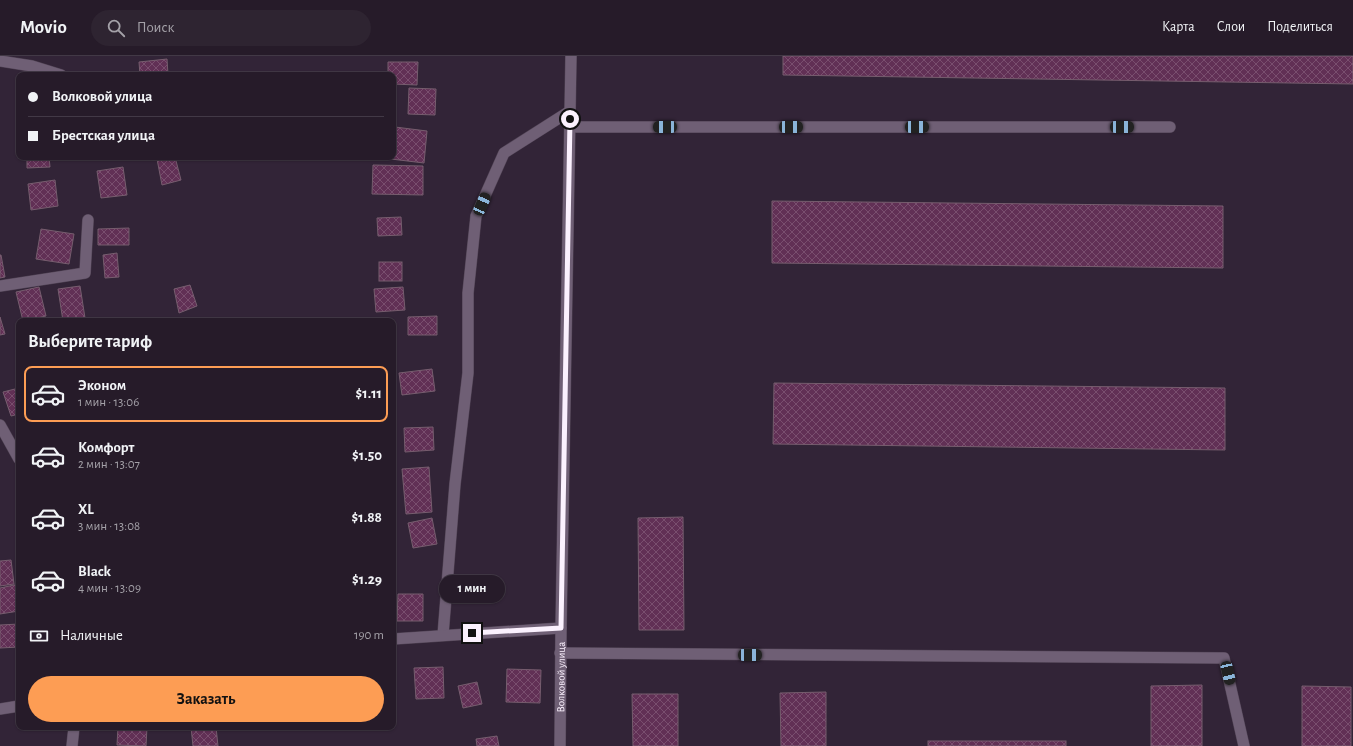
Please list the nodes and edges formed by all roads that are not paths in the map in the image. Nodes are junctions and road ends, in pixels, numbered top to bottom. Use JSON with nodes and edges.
{"nodes":[{"id":1,"x":571,"y":56,"type":"edge"},
{"id":2,"x":0,"y":62,"type":"edge"},
{"id":3,"x":52,"y":72,"type":"edge"},
{"id":4,"x":570,"y":111,"type":"junction"},
{"id":5,"x":570,"y":127,"type":"junction"},
{"id":6,"x":1170,"y":127,"type":"dead end"},
{"id":7,"x":88,"y":220,"type":"dead end"},
{"id":8,"x":0,"y":286,"type":"edge"},
{"id":9,"x":0,"y":425,"type":"edge"},
{"id":10,"x":16,"y":454,"type":"edge"},
{"id":11,"x":561,"y":628,"type":"junction"},
{"id":12,"x":443,"y":635,"type":"junction"},
{"id":13,"x":396,"y":638,"type":"edge"},
{"id":14,"x":560,"y":653,"type":"junction"},
{"id":15,"x":16,"y":706,"type":"edge"},
{"id":16,"x":0,"y":709,"type":"edge"},
{"id":17,"x":74,"y":730,"type":"edge"},
{"id":18,"x":72,"y":746,"type":"edge"},
{"id":19,"x":560,"y":746,"type":"edge"},
{"id":20,"x":1244,"y":746,"type":"edge"}],
"edges":[{"from":1,"to":4,"type":"street","name":"Волковой улица"},
{"from":2,"to":3,"type":"street"},
{"from":4,"to":5,"type":"street","name":"Волковой улица"},
{"from":4,"to":12,"type":"street"},
{"from":5,"to":6,"type":"street"},
{"from":5,"to":11,"type":"street","name":"Волковой улица"},
{"from":7,"to":8,"type":"street"},
{"from":9,"to":10,"type":"street"},
{"from":11,"to":12,"type":"street"},
{"from":11,"to":14,"type":"street","name":"Волковой улица"},
{"from":12,"to":13,"type":"street"},
{"from":14,"to":19,"type":"street","name":"Волковой улица"},
{"from":14,"to":20,"type":"street"},
{"from":15,"to":16,"type":"street"},
{"from":17,"to":18,"type":"street"}]}
